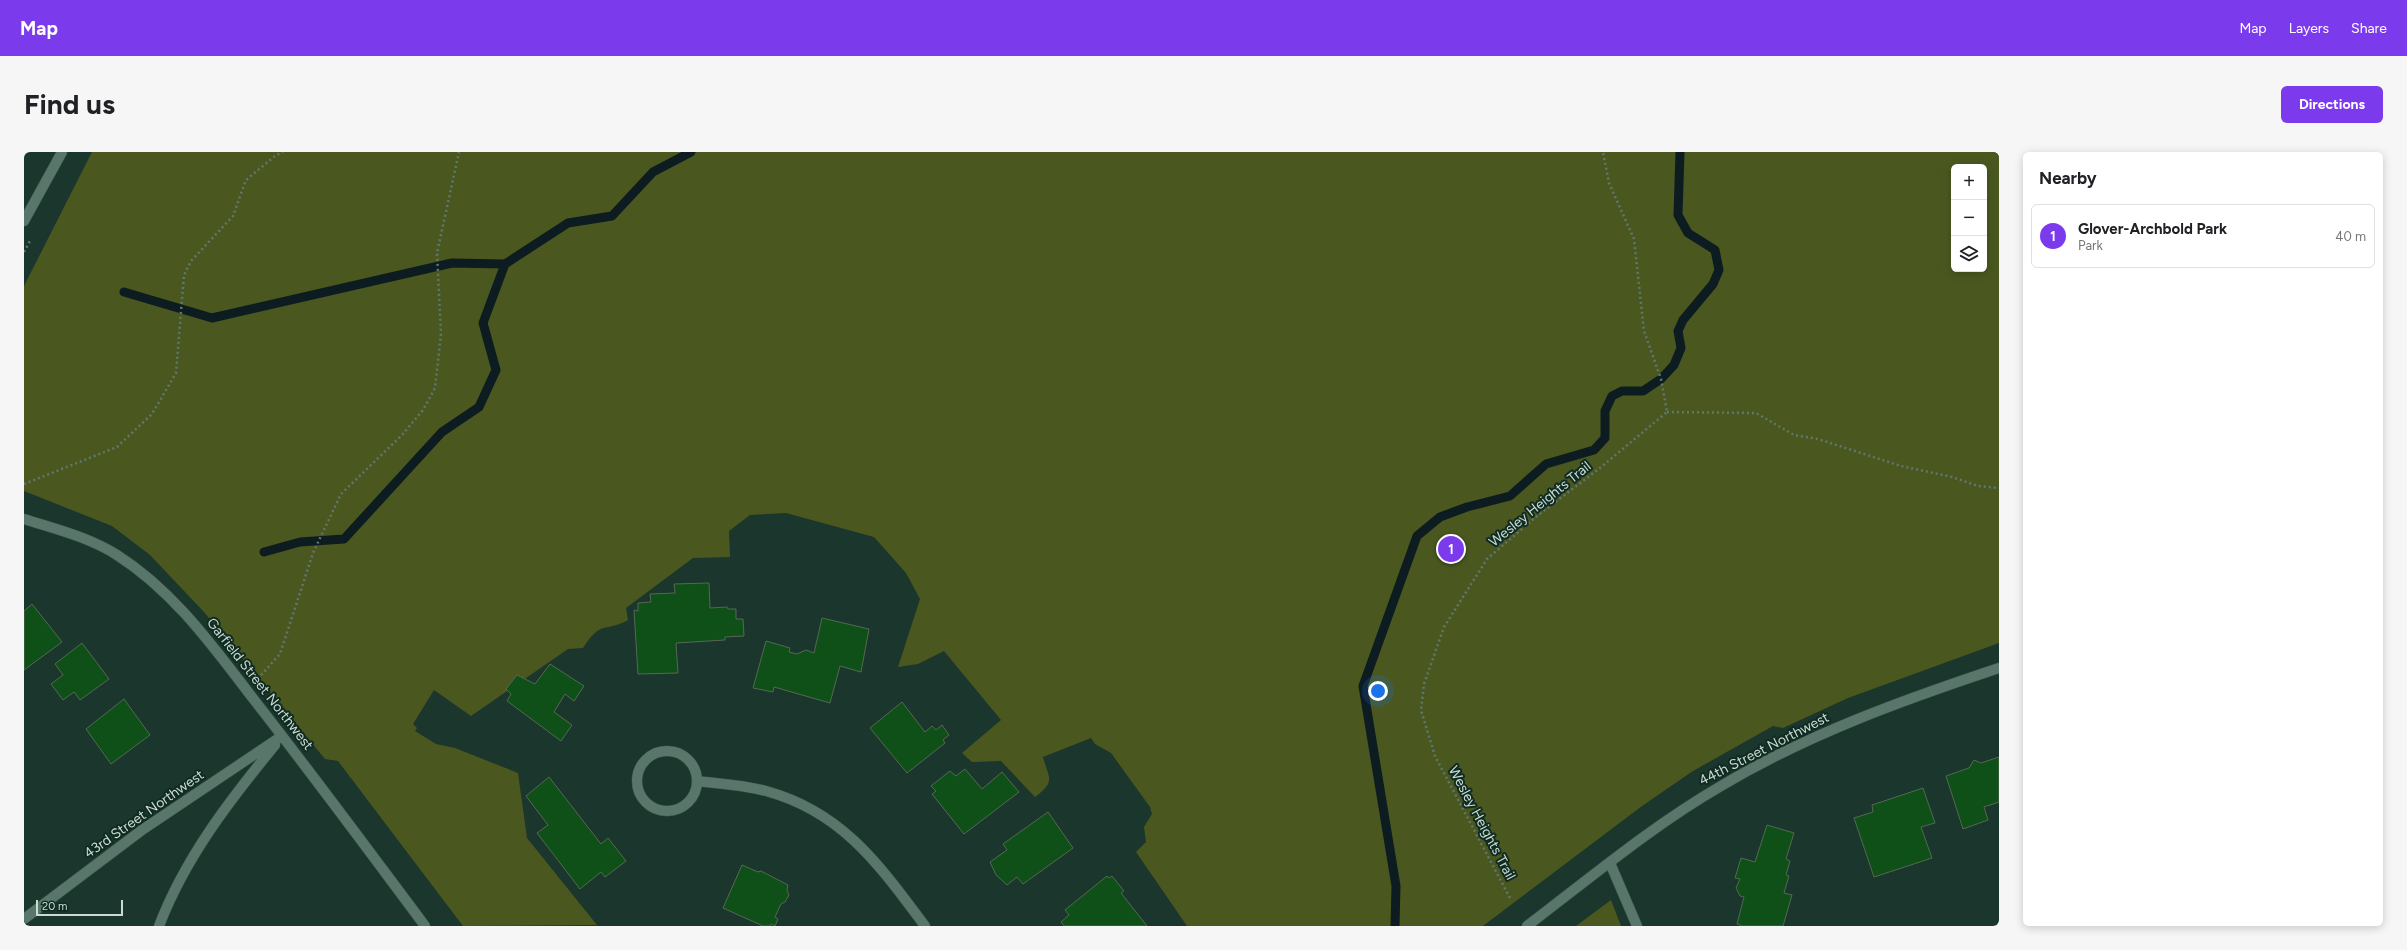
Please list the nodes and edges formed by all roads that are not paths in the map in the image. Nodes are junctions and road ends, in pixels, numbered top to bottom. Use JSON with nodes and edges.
{"nodes":[{"id":1,"x":62,"y":152,"type":"edge"},
{"id":2,"x":24,"y":221,"type":"edge"},
{"id":3,"x":24,"y":519,"type":"edge"},
{"id":4,"x":1999,"y":668,"type":"edge"},
{"id":5,"x":282,"y":736,"type":"junction"},
{"id":6,"x":697,"y":781,"type":"junction"},
{"id":7,"x":1610,"y":863,"type":"junction"},
{"id":8,"x":24,"y":919,"type":"edge"},
{"id":9,"x":159,"y":926,"type":"edge"},
{"id":10,"x":425,"y":926,"type":"edge"},
{"id":11,"x":925,"y":926,"type":"edge"},
{"id":12,"x":1527,"y":926,"type":"edge"},
{"id":13,"x":1637,"y":926,"type":"edge"}],
"edges":[{"from":1,"to":2,"type":"street"},
{"from":3,"to":5,"type":"street","name":"Garfield Street Northwest"},
{"from":4,"to":7,"type":"street","name":"44th Street Northwest"},
{"from":5,"to":8,"type":"street","name":"43rd Street Northwest"},
{"from":5,"to":9,"type":"street"},
{"from":5,"to":10,"type":"street","name":"Garfield Street Northwest"},
{"from":6,"to":6,"type":"street"},
{"from":6,"to":11,"type":"street"},
{"from":7,"to":12,"type":"street","name":"44th Street Northwest"},
{"from":7,"to":13,"type":"street"}]}
